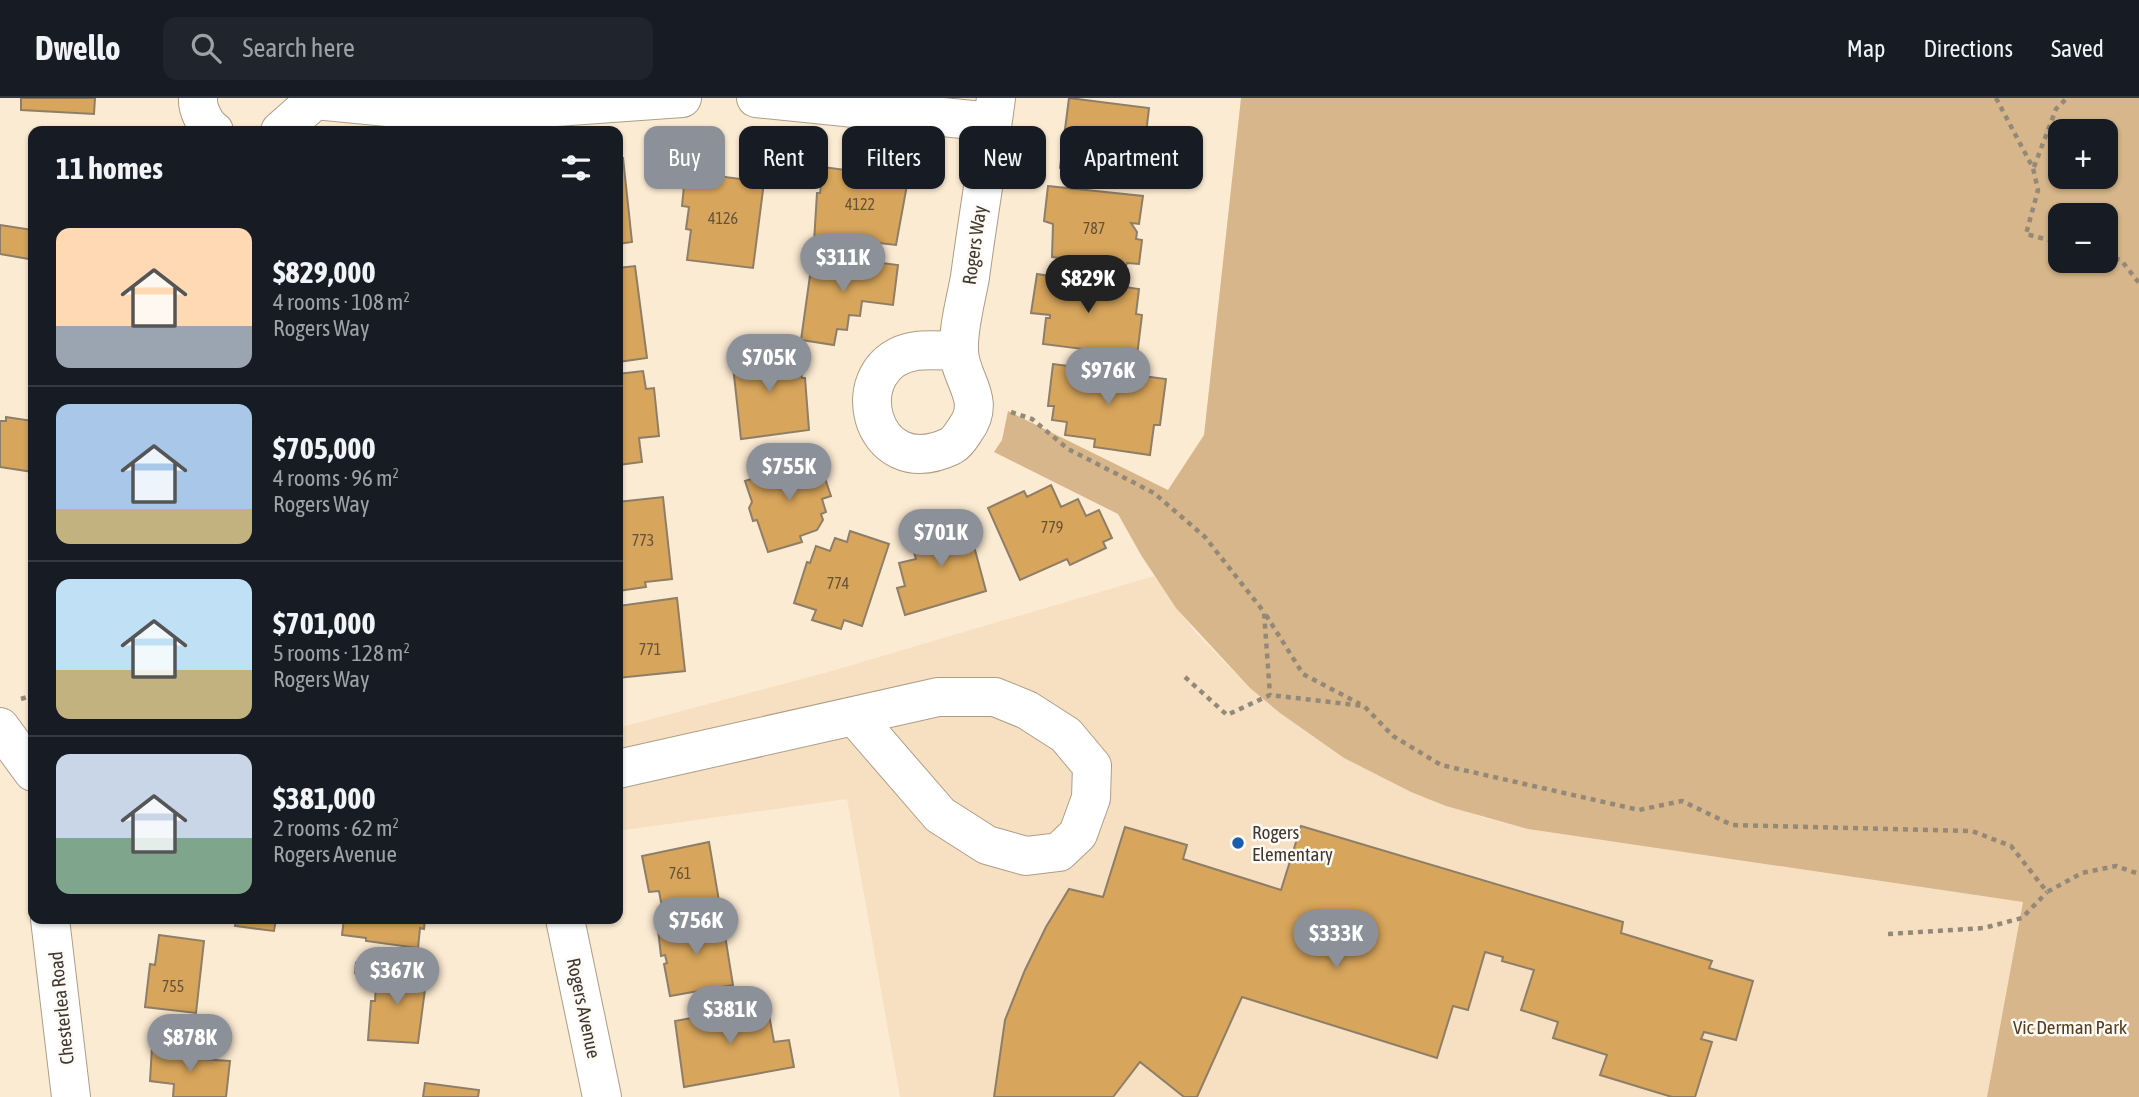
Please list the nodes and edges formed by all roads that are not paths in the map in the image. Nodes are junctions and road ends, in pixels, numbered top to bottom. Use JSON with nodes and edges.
{"nodes":[{"id":1,"x":198,"y":98,"type":"edge"},
{"id":2,"x":682,"y":98,"type":"edge"},
{"id":3,"x":756,"y":98,"type":"edge"},
{"id":4,"x":314,"y":99,"type":"edge"},
{"id":5,"x":994,"y":110,"type":"edge"},
{"id":6,"x":460,"y":114,"type":"edge"},
{"id":7,"x":208,"y":126,"type":"edge"},
{"id":8,"x":285,"y":126,"type":"edge"},
{"id":9,"x":959,"y":351,"type":"dead end"},
{"id":10,"x":856,"y":718,"type":"junction"},
{"id":11,"x":0,"y":727,"type":"edge"},
{"id":12,"x":28,"y":765,"type":"edge"},
{"id":13,"x":623,"y":768,"type":"edge"},
{"id":14,"x":51,"y":924,"type":"edge"},
{"id":15,"x":566,"y":924,"type":"edge"},
{"id":16,"x":71,"y":1097,"type":"edge"},
{"id":17,"x":603,"y":1097,"type":"edge"}],
"edges":[{"from":1,"to":7,"type":"street"},
{"from":2,"to":6,"type":"street"},
{"from":3,"to":5,"type":"street"},
{"from":4,"to":6,"type":"street"},
{"from":4,"to":8,"type":"street"},
{"from":5,"to":9,"type":"street","name":"Rogers Way"},
{"from":10,"to":10,"type":"street"},
{"from":10,"to":13,"type":"street"},
{"from":11,"to":12,"type":"street"},
{"from":14,"to":16,"type":"street","name":"Chesterlea Road"},
{"from":15,"to":17,"type":"street","name":"Rogers Avenue"}]}
